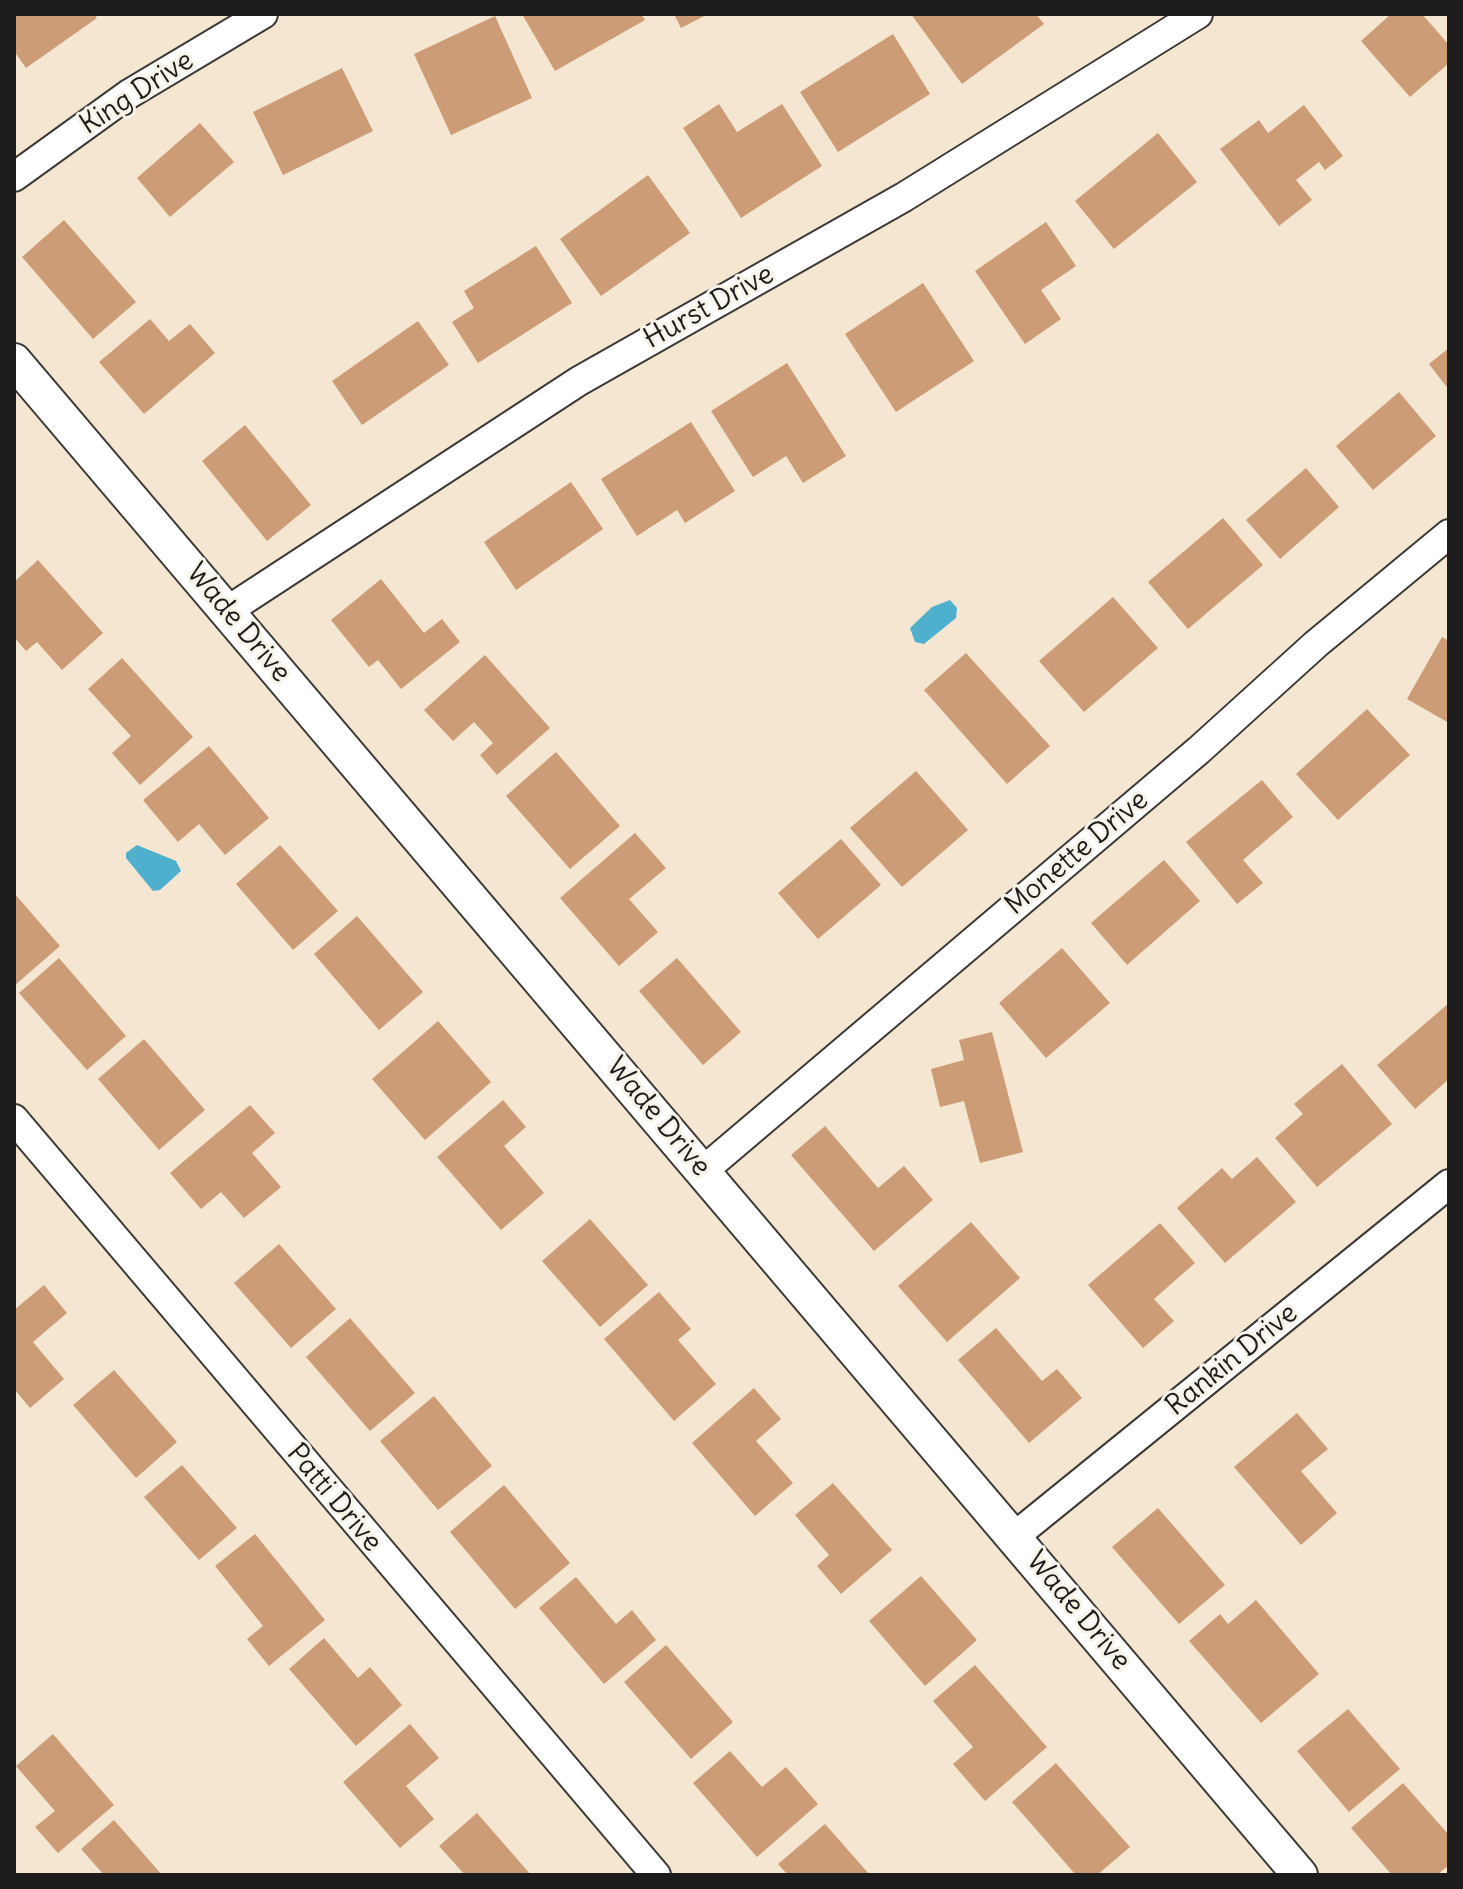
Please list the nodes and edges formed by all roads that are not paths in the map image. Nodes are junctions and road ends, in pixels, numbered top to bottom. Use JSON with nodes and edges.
{"nodes":[{"id":1,"x":263,"y":14,"type":"edge"},
{"id":2,"x":1198,"y":14,"type":"edge"},
{"id":3,"x":14,"y":177,"type":"edge"},
{"id":4,"x":14,"y":361,"type":"edge"},
{"id":5,"x":1449,"y":534,"type":"edge"},
{"id":6,"x":227,"y":611,"type":"junction"},
{"id":7,"x":14,"y":1119,"type":"edge"},
{"id":8,"x":704,"y":1170,"type":"junction"},
{"id":9,"x":1449,"y":1184,"type":"edge"},
{"id":10,"x":1015,"y":1536,"type":"junction"},
{"id":11,"x":656,"y":1875,"type":"edge"},
{"id":12,"x":1300,"y":1875,"type":"edge"}],
"edges":[{"from":1,"to":3,"type":"street","name":"King Drive"},
{"from":2,"to":6,"type":"street","name":"Hurst Drive"},
{"from":4,"to":6,"type":"street","name":"Wade Drive"},
{"from":5,"to":8,"type":"street","name":"Monette Drive"},
{"from":6,"to":8,"type":"street","name":"Wade Drive"},
{"from":7,"to":11,"type":"street","name":"Patti Drive"},
{"from":8,"to":10,"type":"street","name":"Wade Drive"},
{"from":9,"to":10,"type":"street","name":"Rankin Drive"},
{"from":10,"to":12,"type":"street","name":"Wade Drive"}]}
